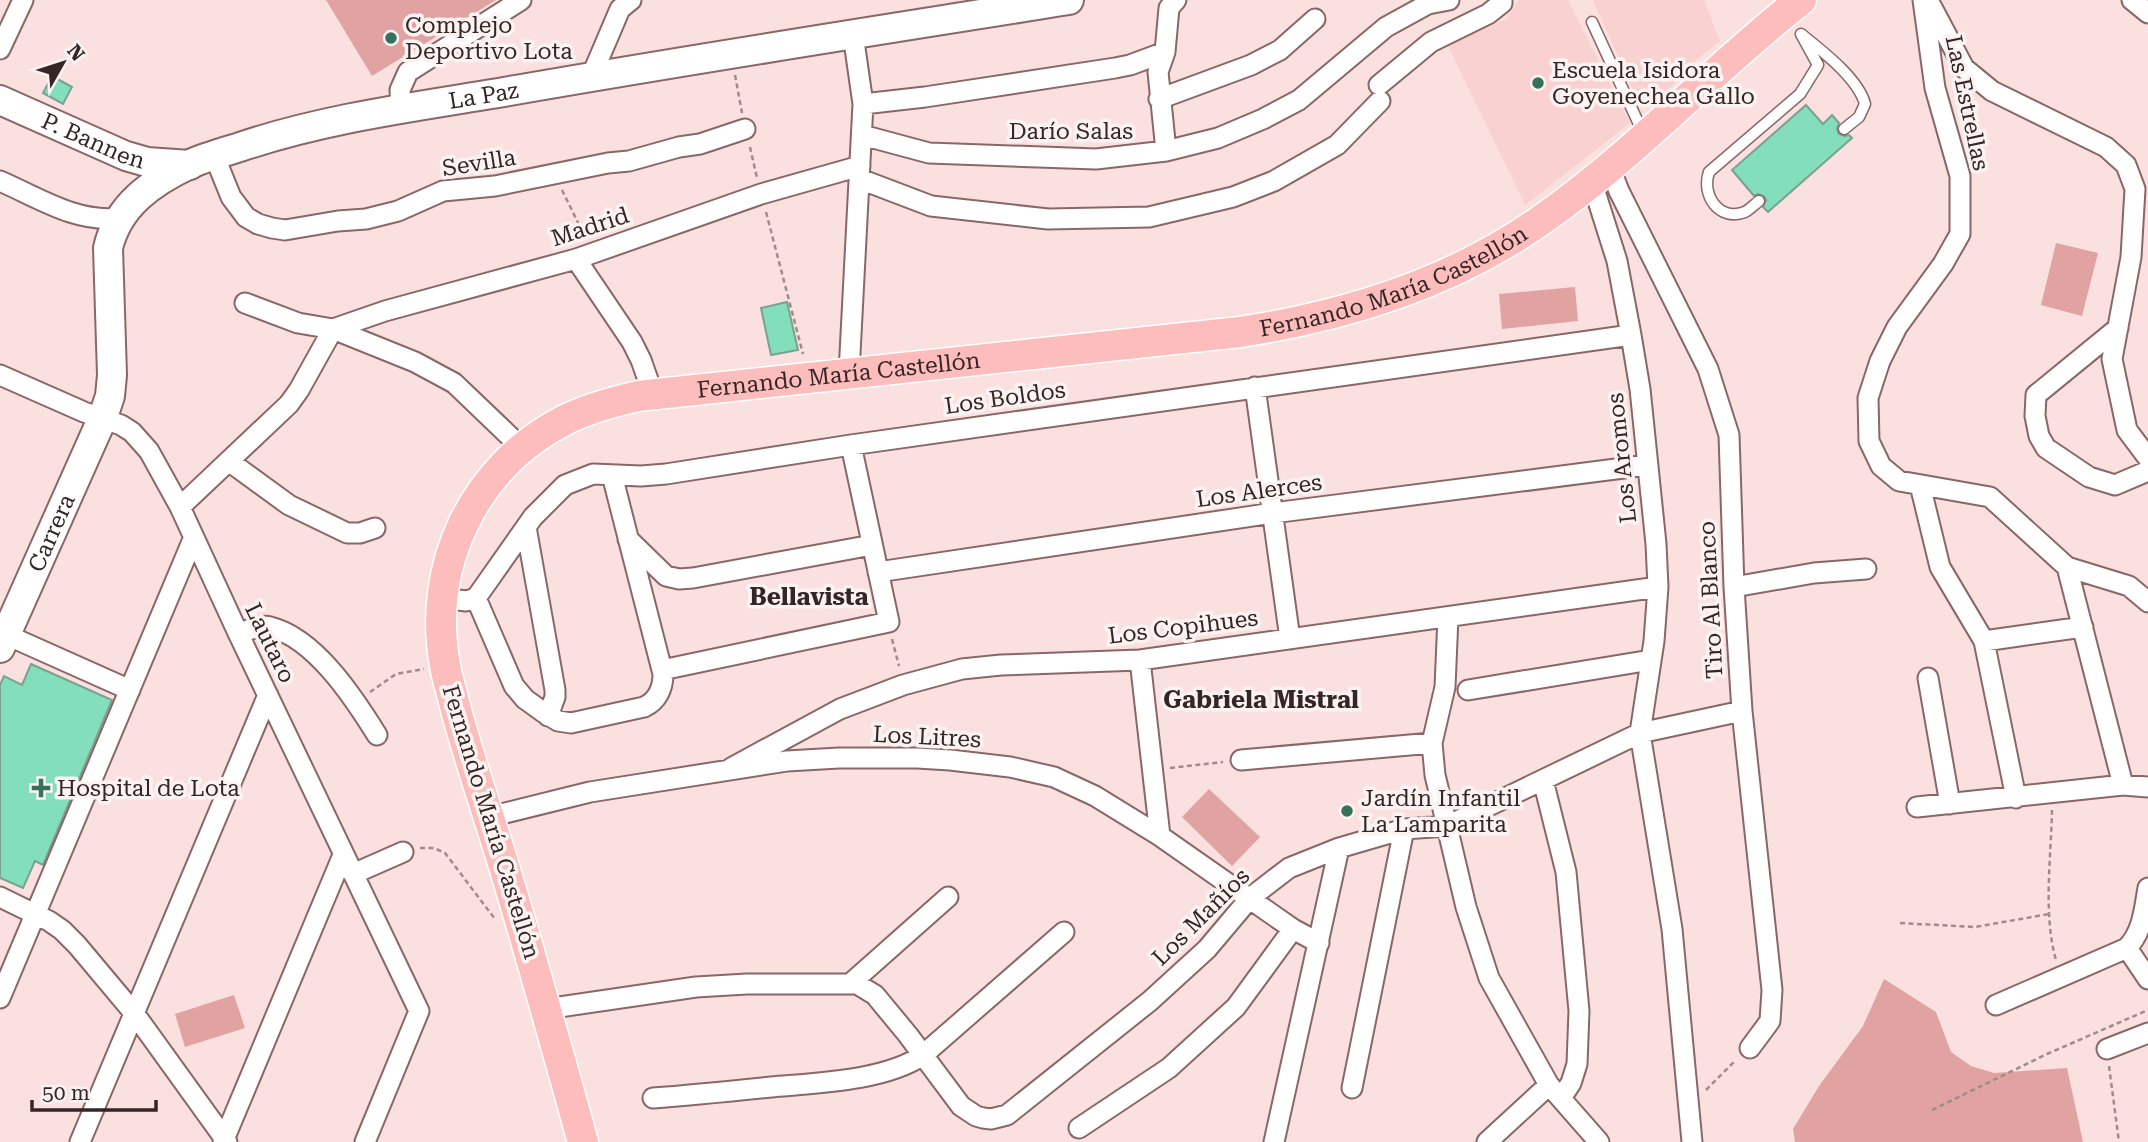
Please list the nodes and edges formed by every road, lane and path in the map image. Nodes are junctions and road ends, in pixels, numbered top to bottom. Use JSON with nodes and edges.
{"nodes":[{"id":1,"x":23,"y":0,"type":"edge"},
{"id":2,"x":521,"y":0,"type":"edge"},
{"id":3,"x":631,"y":0,"type":"edge"},
{"id":4,"x":1069,"y":0,"type":"edge"},
{"id":5,"x":1176,"y":0,"type":"edge"},
{"id":6,"x":1449,"y":0,"type":"edge"},
{"id":7,"x":1925,"y":0,"type":"edge"},
{"id":8,"x":2132,"y":0,"type":"edge"},
{"id":9,"x":1495,"y":1,"type":"edge"},
{"id":10,"x":2148,"y":13,"type":"edge"},
{"id":11,"x":1794,"y":17,"type":"edge"},
{"id":12,"x":1315,"y":19,"type":"dead end"},
{"id":13,"x":1592,"y":22,"type":"dead end"},
{"id":14,"x":853,"y":34,"type":"junction"},
{"id":15,"x":0,"y":50,"type":"edge"},
{"id":16,"x":1165,"y":52,"type":"junction"},
{"id":17,"x":732,"y":54,"type":"junction"},
{"id":18,"x":591,"y":77,"type":"junction"},
{"id":19,"x":1159,"y":99,"type":"junction"},
{"id":20,"x":0,"y":100,"type":"edge"},
{"id":21,"x":863,"y":104,"type":"junction"},
{"id":22,"x":401,"y":109,"type":"junction"},
{"id":23,"x":745,"y":129,"type":"junction"},
{"id":24,"x":1844,"y":129,"type":"dead end"},
{"id":25,"x":862,"y":135,"type":"junction"},
{"id":26,"x":1645,"y":136,"type":"junction"},
{"id":27,"x":1166,"y":151,"type":"junction"},
{"id":28,"x":126,"y":156,"type":"junction"},
{"id":29,"x":202,"y":160,"type":"junction"},
{"id":30,"x":860,"y":172,"type":"junction"},
{"id":31,"x":559,"y":173,"type":"junction"},
{"id":32,"x":1601,"y":175,"type":"junction"},
{"id":33,"x":0,"y":181,"type":"edge"},
{"id":34,"x":143,"y":193,"type":"junction"},
{"id":35,"x":761,"y":194,"type":"junction"},
{"id":36,"x":1759,"y":201,"type":"dead end"},
{"id":37,"x":119,"y":218,"type":"junction"},
{"id":38,"x":584,"y":256,"type":"junction"},
{"id":39,"x":2139,"y":259,"type":"edge"},
{"id":40,"x":245,"y":303,"type":"dead end"},
{"id":41,"x":2118,"y":328,"type":"junction"},
{"id":42,"x":333,"y":329,"type":"junction"},
{"id":43,"x":1631,"y":335,"type":"junction"},
{"id":44,"x":849,"y":373,"type":"junction"},
{"id":45,"x":0,"y":375,"type":"edge"},
{"id":46,"x":809,"y":378,"type":"junction"},
{"id":47,"x":1255,"y":387,"type":"junction"},
{"id":48,"x":653,"y":394,"type":"junction"},
{"id":49,"x":103,"y":417,"type":"junction"},
{"id":50,"x":850,"y":445,"type":"junction"},
{"id":51,"x":522,"y":448,"type":"junction"},
{"id":52,"x":2148,"y":458,"type":"edge"},
{"id":53,"x":230,"y":462,"type":"junction"},
{"id":54,"x":1647,"y":465,"type":"junction"},
{"id":55,"x":2148,"y":471,"type":"edge"},
{"id":56,"x":612,"y":475,"type":"junction"},
{"id":57,"x":1920,"y":485,"type":"junction"},
{"id":58,"x":180,"y":507,"type":"junction"},
{"id":59,"x":1273,"y":513,"type":"junction"},
{"id":60,"x":526,"y":527,"type":"junction"},
{"id":61,"x":375,"y":528,"type":"dead end"},
{"id":62,"x":194,"y":537,"type":"junction"},
{"id":63,"x":628,"y":539,"type":"junction"},
{"id":64,"x":872,"y":545,"type":"junction"},
{"id":65,"x":2067,"y":567,"type":"junction"},
{"id":66,"x":1866,"y":569,"type":"dead end"},
{"id":67,"x":878,"y":572,"type":"junction"},
{"id":68,"x":1658,"y":587,"type":"junction"},
{"id":69,"x":1734,"y":587,"type":"junction"},
{"id":70,"x":442,"y":598,"type":"junction"},
{"id":71,"x":476,"y":598,"type":"junction"},
{"id":72,"x":2148,"y":602,"type":"edge"},
{"id":73,"x":1448,"y":617,"type":"junction"},
{"id":74,"x":889,"y":622,"type":"junction"},
{"id":75,"x":2083,"y":626,"type":"junction"},
{"id":76,"x":238,"y":634,"type":"junction"},
{"id":77,"x":2,"y":638,"type":"edge"},
{"id":78,"x":1290,"y":639,"type":"junction"},
{"id":79,"x":1984,"y":640,"type":"junction"},
{"id":80,"x":1140,"y":660,"type":"junction"},
{"id":81,"x":1651,"y":660,"type":"junction"},
{"id":82,"x":445,"y":666,"type":"junction"},
{"id":83,"x":662,"y":670,"type":"junction"},
{"id":84,"x":1928,"y":678,"type":"dead end"},
{"id":85,"x":903,"y":685,"type":"junction"},
{"id":86,"x":130,"y":690,"type":"junction"},
{"id":87,"x":1468,"y":690,"type":"dead end"},
{"id":88,"x":268,"y":695,"type":"junction"},
{"id":89,"x":356,"y":702,"type":"junction"},
{"id":90,"x":1742,"y":711,"type":"junction"},
{"id":91,"x":548,"y":716,"type":"junction"},
{"id":92,"x":1640,"y":733,"type":"junction"},
{"id":93,"x":377,"y":735,"type":"dead end"},
{"id":94,"x":1432,"y":743,"type":"junction"},
{"id":95,"x":1241,"y":760,"type":"joint"},
{"id":96,"x":731,"y":768,"type":"junction"},
{"id":97,"x":1153,"y":769,"type":"junction"},
{"id":98,"x":1543,"y":780,"type":"junction"},
{"id":99,"x":2123,"y":785,"type":"junction"},
{"id":100,"x":2148,"y":787,"type":"edge"},
{"id":101,"x":2053,"y":793,"type":"junction"},
{"id":102,"x":2016,"y":798,"type":"junction"},
{"id":103,"x":1950,"y":804,"type":"junction"},
{"id":104,"x":1917,"y":807,"type":"dead end"},
{"id":105,"x":489,"y":817,"type":"junction"},
{"id":106,"x":1447,"y":826,"type":"junction"},
{"id":107,"x":1404,"y":829,"type":"junction"},
{"id":108,"x":1160,"y":836,"type":"junction"},
{"id":109,"x":1339,"y":848,"type":"junction"},
{"id":110,"x":403,"y":852,"type":"joint"},
{"id":111,"x":343,"y":855,"type":"junction"},
{"id":112,"x":353,"y":874,"type":"junction"},
{"id":113,"x":2148,"y":888,"type":"edge"},
{"id":114,"x":0,"y":897,"type":"edge"},
{"id":115,"x":948,"y":897,"type":"dead end"},
{"id":116,"x":1250,"y":898,"type":"junction"},
{"id":117,"x":37,"y":913,"type":"junction"},
{"id":118,"x":2049,"y":914,"type":"junction"},
{"id":119,"x":495,"y":920,"type":"dead end"},
{"id":120,"x":1900,"y":923,"type":"dead end"},
{"id":121,"x":1293,"y":929,"type":"junction"},
{"id":122,"x":1064,"y":932,"type":"dead end"},
{"id":123,"x":1319,"y":943,"type":"junction"},
{"id":124,"x":2127,"y":948,"type":"junction"},
{"id":125,"x":2061,"y":977,"type":"junction"},
{"id":126,"x":2148,"y":979,"type":"edge"},
{"id":127,"x":851,"y":983,"type":"junction"},
{"id":128,"x":0,"y":998,"type":"edge"},
{"id":129,"x":1996,"y":1005,"type":"dead end"},
{"id":130,"x":546,"y":1009,"type":"junction"},
{"id":131,"x":2148,"y":1010,"type":"edge"},
{"id":132,"x":134,"y":1013,"type":"junction"},
{"id":133,"x":2148,"y":1033,"type":"edge"},
{"id":134,"x":2107,"y":1049,"type":"joint"},
{"id":135,"x":1744,"y":1053,"type":"joint"},
{"id":136,"x":923,"y":1055,"type":"junction"},
{"id":137,"x":1352,"y":1088,"type":"dead end"},
{"id":138,"x":1555,"y":1092,"type":"junction"},
{"id":139,"x":653,"y":1098,"type":"dead end"},
{"id":140,"x":1689,"y":1108,"type":"junction"},
{"id":141,"x":1932,"y":1110,"type":"dead end"},
{"id":142,"x":1079,"y":1128,"type":"dead end"},
{"id":143,"x":225,"y":1141,"type":"edge"},
{"id":144,"x":80,"y":1142,"type":"edge"},
{"id":145,"x":365,"y":1142,"type":"edge"},
{"id":146,"x":583,"y":1142,"type":"edge"},
{"id":147,"x":1274,"y":1142,"type":"edge"},
{"id":148,"x":1487,"y":1142,"type":"edge"},
{"id":149,"x":1599,"y":1142,"type":"edge"},
{"id":150,"x":1692,"y":1142,"type":"edge"},
{"id":151,"x":2119,"y":1142,"type":"edge"}],
"edges":[{"from":1,"to":15,"type":"street"},
{"from":2,"to":22,"type":"street"},
{"from":3,"to":18,"type":"street"},
{"from":4,"to":14,"type":"street","name":"La Paz"},
{"from":5,"to":16,"type":"street"},
{"from":6,"to":27,"type":"street","name":"Darío Salas"},
{"from":7,"to":39,"type":"street"},
{"from":7,"to":57,"type":"street","name":"Las Estrellas"},
{"from":8,"to":10,"type":"street"},
{"from":9,"to":30,"type":"street"},
{"from":11,"to":24,"type":"lane"},
{"from":11,"to":26,"type":"main road","name":"Fernando María Castellón"},
{"from":11,"to":36,"type":"lane"},
{"from":12,"to":19,"type":"street"},
{"from":13,"to":26,"type":"lane"},
{"from":14,"to":17,"type":"street","name":"La Paz"},
{"from":14,"to":21,"type":"street"},
{"from":16,"to":19,"type":"street"},
{"from":16,"to":21,"type":"street"},
{"from":17,"to":18,"type":"street","name":"La Paz"},
{"from":17,"to":23,"type":"path"},
{"from":18,"to":22,"type":"street","name":"La Paz"},
{"from":19,"to":27,"type":"street"},
{"from":20,"to":28,"type":"street","name":"P. Bannen"},
{"from":21,"to":25,"type":"street"},
{"from":22,"to":29,"type":"street","name":"La Paz"},
{"from":23,"to":31,"type":"street","name":"Sevilla"},
{"from":23,"to":35,"type":"path"},
{"from":25,"to":27,"type":"street","name":"Darío Salas"},
{"from":25,"to":30,"type":"street"},
{"from":26,"to":32,"type":"main road","name":"Fernando María Castellón"},
{"from":28,"to":29,"type":"street","name":"P. Bannen"},
{"from":28,"to":34,"type":"street"},
{"from":29,"to":31,"type":"street","name":"Sevilla"},
{"from":29,"to":34,"type":"street","name":"La Paz"},
{"from":30,"to":35,"type":"street","name":"Madrid"},
{"from":30,"to":44,"type":"street"},
{"from":31,"to":38,"type":"path"},
{"from":32,"to":43,"type":"street","name":"Los Aromos"},
{"from":32,"to":44,"type":"main road","name":"Fernando María Castellón"},
{"from":32,"to":69,"type":"street","name":"Tiro Al Blanco"},
{"from":33,"to":37,"type":"street"},
{"from":34,"to":37,"type":"street","name":"La Paz"},
{"from":35,"to":38,"type":"street","name":"Madrid"},
{"from":35,"to":46,"type":"path"},
{"from":37,"to":49,"type":"street","name":"La Paz"},
{"from":38,"to":42,"type":"street","name":"Madrid"},
{"from":38,"to":48,"type":"street"},
{"from":39,"to":41,"type":"street"},
{"from":40,"to":42,"type":"street"},
{"from":41,"to":52,"type":"street"},
{"from":41,"to":55,"type":"street"},
{"from":42,"to":51,"type":"street"},
{"from":42,"to":53,"type":"street"},
{"from":43,"to":47,"type":"street","name":"Los Boldos"},
{"from":43,"to":54,"type":"street","name":"Los Aromos"},
{"from":44,"to":46,"type":"main road","name":"Fernando María Castellón"},
{"from":45,"to":49,"type":"street","name":"Lautaro"},
{"from":46,"to":48,"type":"main road","name":"Fernando María Castellón"},
{"from":47,"to":50,"type":"street","name":"Los Boldos"},
{"from":47,"to":59,"type":"street"},
{"from":48,"to":51,"type":"main road","name":"Fernando María Castellón"},
{"from":49,"to":58,"type":"street","name":"Lautaro"},
{"from":49,"to":77,"type":"street","name":"Carrera"},
{"from":50,"to":56,"type":"street","name":"Los Boldos"},
{"from":50,"to":64,"type":"street"},
{"from":51,"to":70,"type":"main road","name":"Fernando María Castellón"},
{"from":53,"to":58,"type":"street"},
{"from":53,"to":61,"type":"street"},
{"from":54,"to":59,"type":"street","name":"Los Alerces"},
{"from":54,"to":68,"type":"street","name":"Los Aromos"},
{"from":56,"to":60,"type":"street","name":"Los Boldos"},
{"from":56,"to":63,"type":"street"},
{"from":57,"to":65,"type":"street","name":"Las Estrellas"},
{"from":57,"to":79,"type":"street"},
{"from":58,"to":62,"type":"street","name":"Lautaro"},
{"from":59,"to":67,"type":"street","name":"Los Alerces"},
{"from":59,"to":78,"type":"street"},
{"from":60,"to":71,"type":"street","name":"Los Boldos"},
{"from":60,"to":91,"type":"street"},
{"from":62,"to":76,"type":"street","name":"Lautaro"},
{"from":62,"to":86,"type":"street"},
{"from":63,"to":64,"type":"street"},
{"from":63,"to":83,"type":"street"},
{"from":64,"to":67,"type":"street"},
{"from":65,"to":72,"type":"street","name":"Las Estrellas"},
{"from":65,"to":75,"type":"street"},
{"from":66,"to":69,"type":"street"},
{"from":67,"to":74,"type":"street"},
{"from":68,"to":73,"type":"street","name":"Los Copihues"},
{"from":68,"to":81,"type":"street","name":"Los Aromos"},
{"from":69,"to":90,"type":"street","name":"Tiro Al Blanco"},
{"from":70,"to":71,"type":"street"},
{"from":70,"to":82,"type":"main road","name":"Fernando María Castellón"},
{"from":71,"to":91,"type":"street"},
{"from":73,"to":78,"type":"street","name":"Los Copihues"},
{"from":73,"to":94,"type":"street"},
{"from":74,"to":83,"type":"street"},
{"from":74,"to":85,"type":"path"},
{"from":75,"to":79,"type":"street"},
{"from":75,"to":99,"type":"street"},
{"from":76,"to":88,"type":"street","name":"Lautaro"},
{"from":76,"to":89,"type":"street"},
{"from":77,"to":86,"type":"street"},
{"from":78,"to":80,"type":"street","name":"Los Copihues"},
{"from":79,"to":102,"type":"street"},
{"from":80,"to":85,"type":"street","name":"Los Copihues"},
{"from":80,"to":97,"type":"street"},
{"from":81,"to":87,"type":"street"},
{"from":81,"to":92,"type":"street","name":"Los Aromos"},
{"from":82,"to":89,"type":"path"},
{"from":82,"to":105,"type":"main road","name":"Fernando María Castellón"},
{"from":83,"to":91,"type":"street"},
{"from":84,"to":103,"type":"street"},
{"from":85,"to":96,"type":"street","name":"Los Copihues"},
{"from":86,"to":117,"type":"street"},
{"from":88,"to":111,"type":"street","name":"Lautaro"},
{"from":88,"to":132,"type":"street"},
{"from":89,"to":93,"type":"street"},
{"from":90,"to":92,"type":"street","name":"Los Mañíos"},
{"from":90,"to":135,"type":"street","name":"Tiro Al Blanco"},
{"from":92,"to":98,"type":"street","name":"Los Mañíos"},
{"from":92,"to":140,"type":"street","name":"Los Aromos"},
{"from":94,"to":95,"type":"street"},
{"from":94,"to":106,"type":"street"},
{"from":95,"to":97,"type":"path"},
{"from":96,"to":105,"type":"street","name":"Los Litres"},
{"from":96,"to":108,"type":"street","name":"Los Litres"},
{"from":97,"to":108,"type":"street"},
{"from":98,"to":106,"type":"street","name":"Los Mañíos"},
{"from":98,"to":138,"type":"street"},
{"from":99,"to":100,"type":"street"},
{"from":99,"to":101,"type":"street"},
{"from":101,"to":102,"type":"street"},
{"from":101,"to":118,"type":"path"},
{"from":102,"to":103,"type":"street"},
{"from":103,"to":104,"type":"street"},
{"from":105,"to":130,"type":"main road","name":"Fernando María Castellón"},
{"from":106,"to":107,"type":"street","name":"Los Mañíos"},
{"from":106,"to":138,"type":"street"},
{"from":107,"to":109,"type":"street","name":"Los Mañíos"},
{"from":107,"to":137,"type":"street"},
{"from":108,"to":116,"type":"street","name":"Los Litres"},
{"from":109,"to":116,"type":"street","name":"Los Mañíos"},
{"from":109,"to":123,"type":"street"},
{"from":110,"to":112,"type":"street"},
{"from":110,"to":119,"type":"path"},
{"from":111,"to":112,"type":"street","name":"Lautaro"},
{"from":111,"to":143,"type":"street"},
{"from":112,"to":145,"type":"street","name":"Lautaro"},
{"from":113,"to":124,"type":"street"},
{"from":114,"to":117,"type":"street"},
{"from":115,"to":127,"type":"street"},
{"from":116,"to":121,"type":"street","name":"Los Litres"},
{"from":116,"to":136,"type":"street","name":"Los Mañíos"},
{"from":117,"to":128,"type":"street"},
{"from":117,"to":132,"type":"street"},
{"from":118,"to":120,"type":"path"},
{"from":118,"to":125,"type":"path"},
{"from":121,"to":123,"type":"street","name":"Los Litres"},
{"from":121,"to":142,"type":"street"},
{"from":122,"to":136,"type":"street"},
{"from":123,"to":147,"type":"street"},
{"from":124,"to":125,"type":"street"},
{"from":124,"to":126,"type":"street"},
{"from":125,"to":129,"type":"street"},
{"from":127,"to":130,"type":"street"},
{"from":127,"to":136,"type":"street","name":"Los Mañíos"},
{"from":130,"to":146,"type":"main road","name":"Fernando María Castellón"},
{"from":131,"to":141,"type":"path"},
{"from":132,"to":143,"type":"street"},
{"from":132,"to":144,"type":"street"},
{"from":133,"to":134,"type":"street"},
{"from":134,"to":151,"type":"path"},
{"from":135,"to":140,"type":"path"},
{"from":136,"to":139,"type":"street"},
{"from":138,"to":148,"type":"street"},
{"from":138,"to":149,"type":"street"},
{"from":140,"to":150,"type":"street","name":"Los Aromos"}]}
